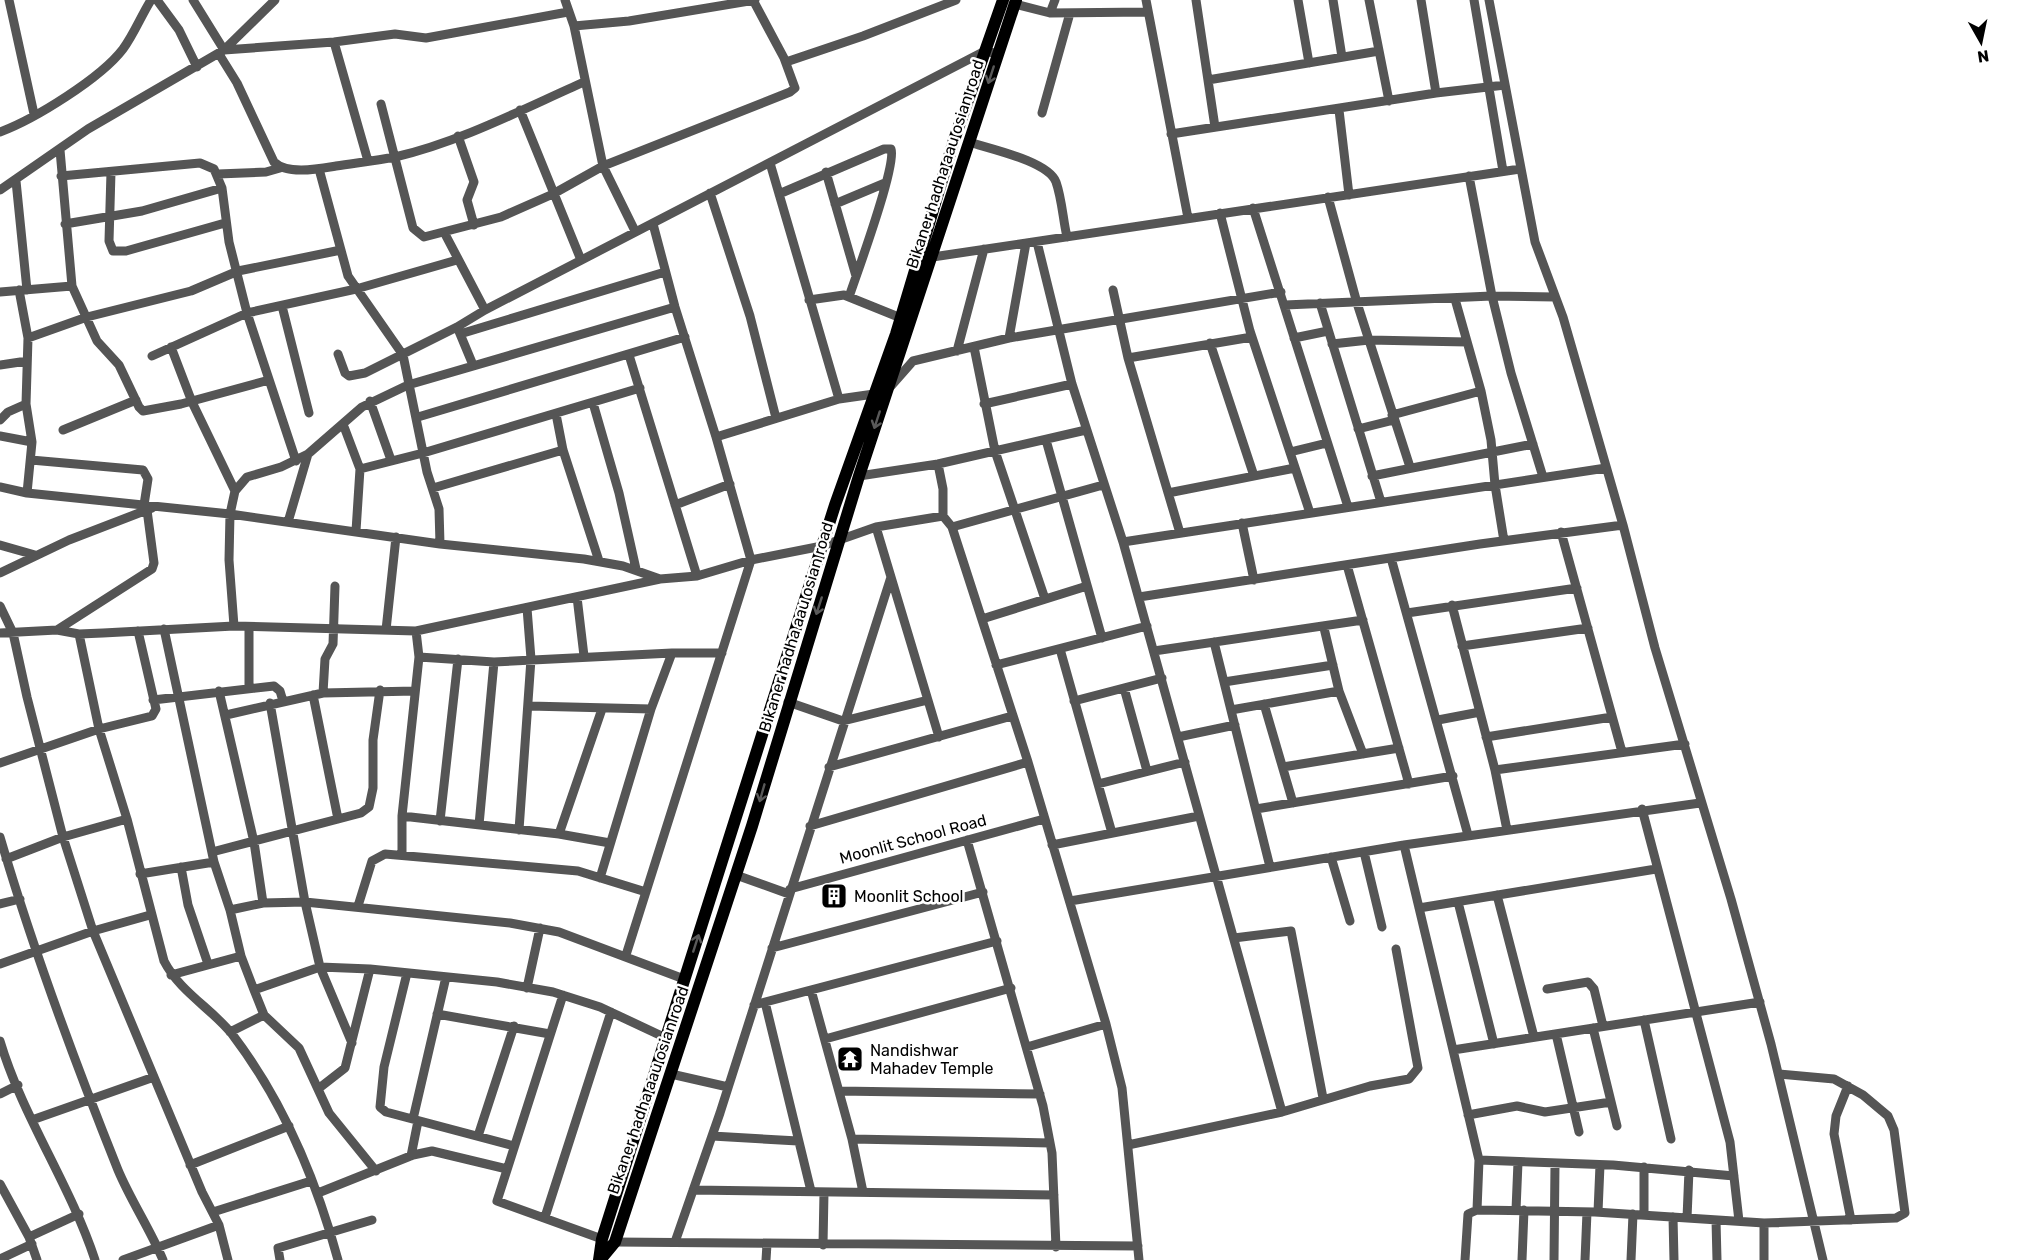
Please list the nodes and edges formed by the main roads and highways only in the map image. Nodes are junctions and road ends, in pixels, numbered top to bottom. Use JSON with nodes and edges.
{"nodes":[{"id":1,"x":1011,"y":2,"type":"edge"},
{"id":2,"x":926,"y":258,"type":"junction"},
{"id":3,"x":608,"y":1240,"type":"junction"},
{"id":4,"x":600,"y":1260,"type":"edge"}],
"edges":[{"from":1,"to":2,"type":"main road","name":"Bikaner hadha aau osian road","one_way":true},
{"from":1,"to":2,"type":"main road","name":"Bikaner hadha aau osian road"},
{"from":2,"to":3,"type":"main road","name":"Bikaner hadha aau osian road","one_way":true},
{"from":3,"to":2,"type":"main road","name":"Bikaner hadha aau osian road","one_way":true},
{"from":3,"to":4,"type":"main road","name":"Bikaner hadha aau osian road"}]}
